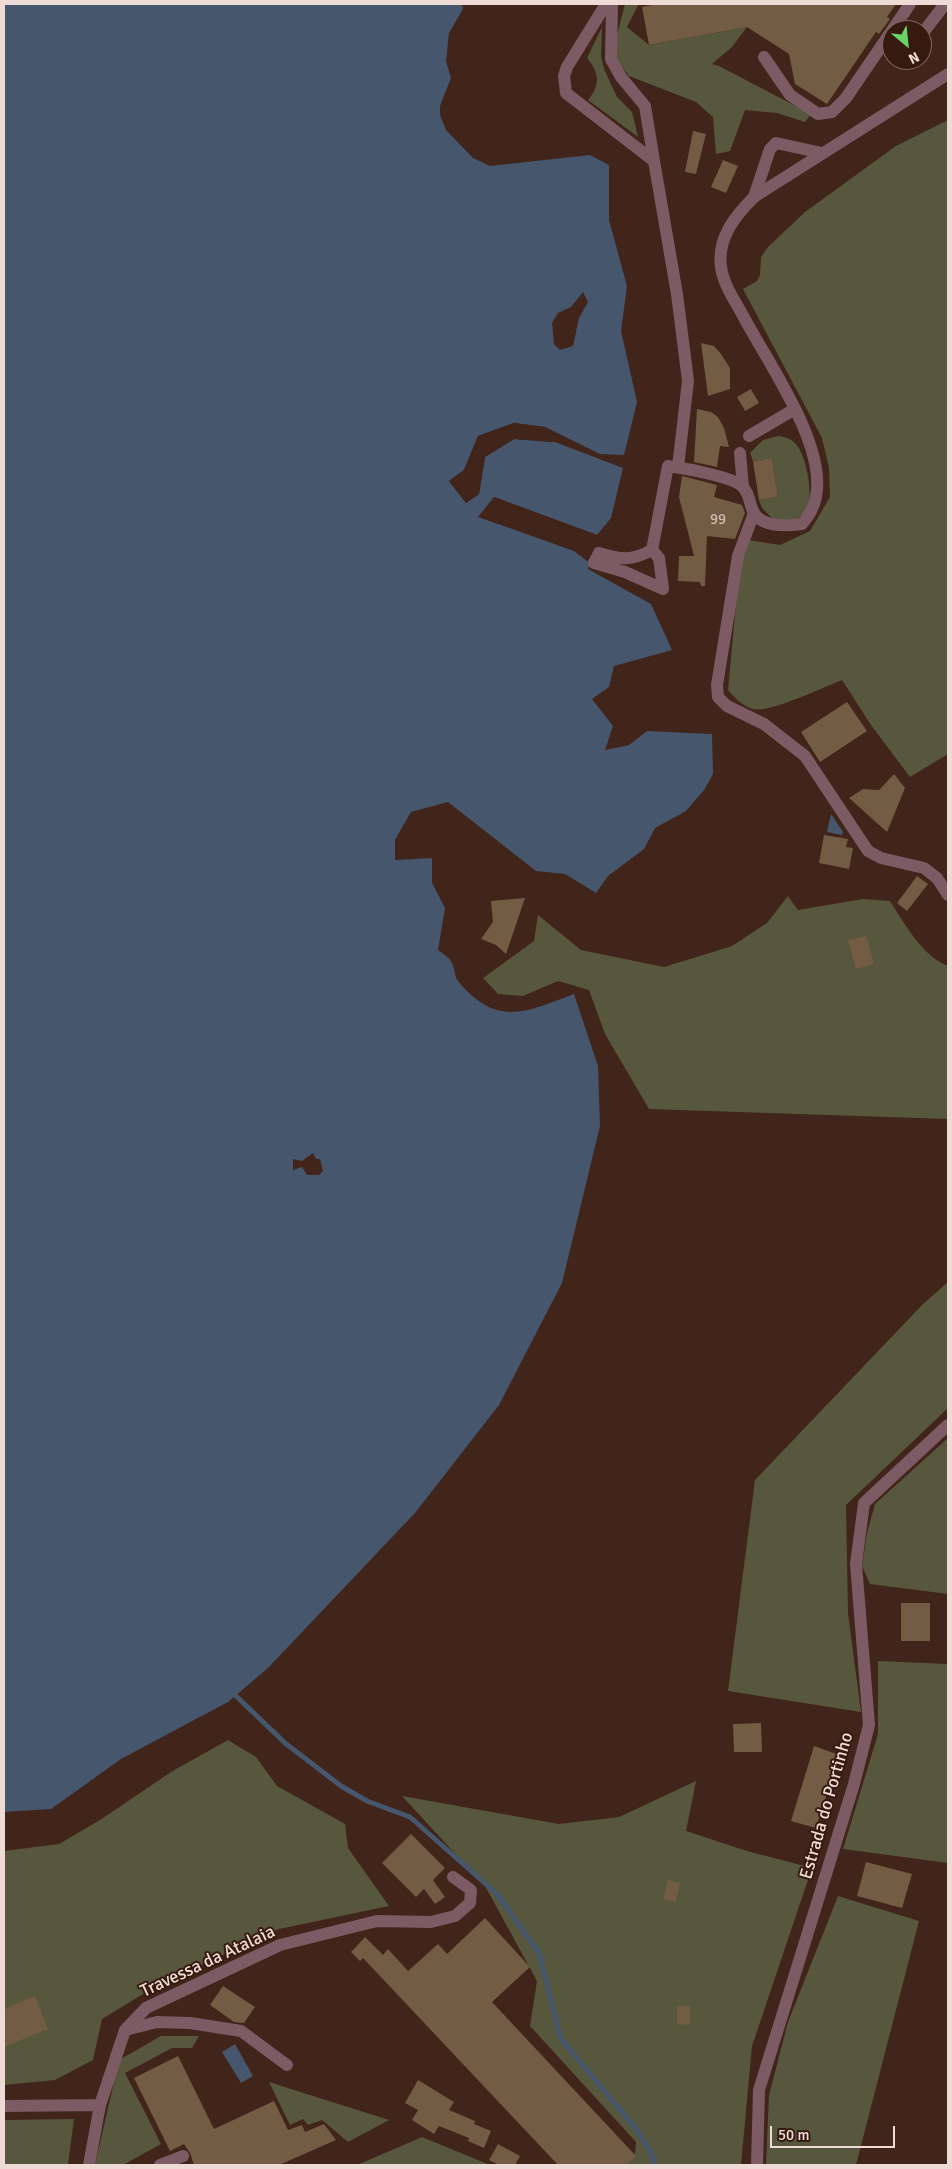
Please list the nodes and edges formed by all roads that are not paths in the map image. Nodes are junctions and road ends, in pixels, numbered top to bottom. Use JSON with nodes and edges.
{"nodes":[{"id":1,"x":606,"y":4,"type":"edge"},
{"id":2,"x":612,"y":4,"type":"edge"},
{"id":3,"x":910,"y":4,"type":"edge"},
{"id":4,"x":945,"y":4,"type":"edge"},
{"id":5,"x":901,"y":20,"type":"edge"},
{"id":6,"x":932,"y":21,"type":"edge"},
{"id":7,"x":882,"y":51,"type":"edge"},
{"id":8,"x":764,"y":57,"type":"dead end"},
{"id":9,"x":948,"y":74,"type":"edge"},
{"id":10,"x":822,"y":153,"type":"junction"},
{"id":11,"x":654,"y":162,"type":"junction"},
{"id":12,"x":754,"y":197,"type":"junction"},
{"id":13,"x":795,"y":409,"type":"junction"},
{"id":14,"x":749,"y":436,"type":"dead end"},
{"id":15,"x":740,"y":454,"type":"dead end"},
{"id":16,"x":678,"y":467,"type":"junction"},
{"id":17,"x":743,"y":487,"type":"junction"},
{"id":18,"x":754,"y":513,"type":"junction"},
{"id":19,"x":652,"y":550,"type":"junction"},
{"id":20,"x":948,"y":895,"type":"edge"},
{"id":21,"x":948,"y":1425,"type":"edge"},
{"id":22,"x":452,"y":1877,"type":"dead end"},
{"id":23,"x":125,"y":2030,"type":"junction"},
{"id":24,"x":287,"y":2065,"type":"dead end"},
{"id":25,"x":100,"y":2105,"type":"junction"},
{"id":26,"x":4,"y":2106,"type":"edge"},
{"id":27,"x":183,"y":2156,"type":"dead end"},
{"id":28,"x":89,"y":2165,"type":"edge"},
{"id":29,"x":160,"y":2165,"type":"edge"},
{"id":30,"x":757,"y":2165,"type":"edge"}],
"edges":[{"from":1,"to":11,"type":"street"},
{"from":2,"to":11,"type":"street"},
{"from":3,"to":5,"type":"street"},
{"from":4,"to":6,"type":"street"},
{"from":7,"to":8,"type":"street"},
{"from":9,"to":10,"type":"street"},
{"from":10,"to":12,"type":"street"},
{"from":10,"to":12,"type":"street"},
{"from":11,"to":16,"type":"street"},
{"from":12,"to":13,"type":"street"},
{"from":13,"to":14,"type":"street"},
{"from":13,"to":18,"type":"street"},
{"from":15,"to":17,"type":"street"},
{"from":16,"to":17,"type":"street"},
{"from":16,"to":19,"type":"street"},
{"from":17,"to":18,"type":"street"},
{"from":18,"to":20,"type":"street"},
{"from":19,"to":19,"type":"street"},
{"from":21,"to":30,"type":"street","name":"Estrada do Portinho"},
{"from":22,"to":23,"type":"street","name":"Travessa da Atalaia"},
{"from":23,"to":24,"type":"street"},
{"from":23,"to":25,"type":"street","name":"Travessa da Atalaia"},
{"from":25,"to":26,"type":"street"},
{"from":25,"to":28,"type":"street","name":"Travessa da Atalaia"},
{"from":27,"to":29,"type":"street"}]}
